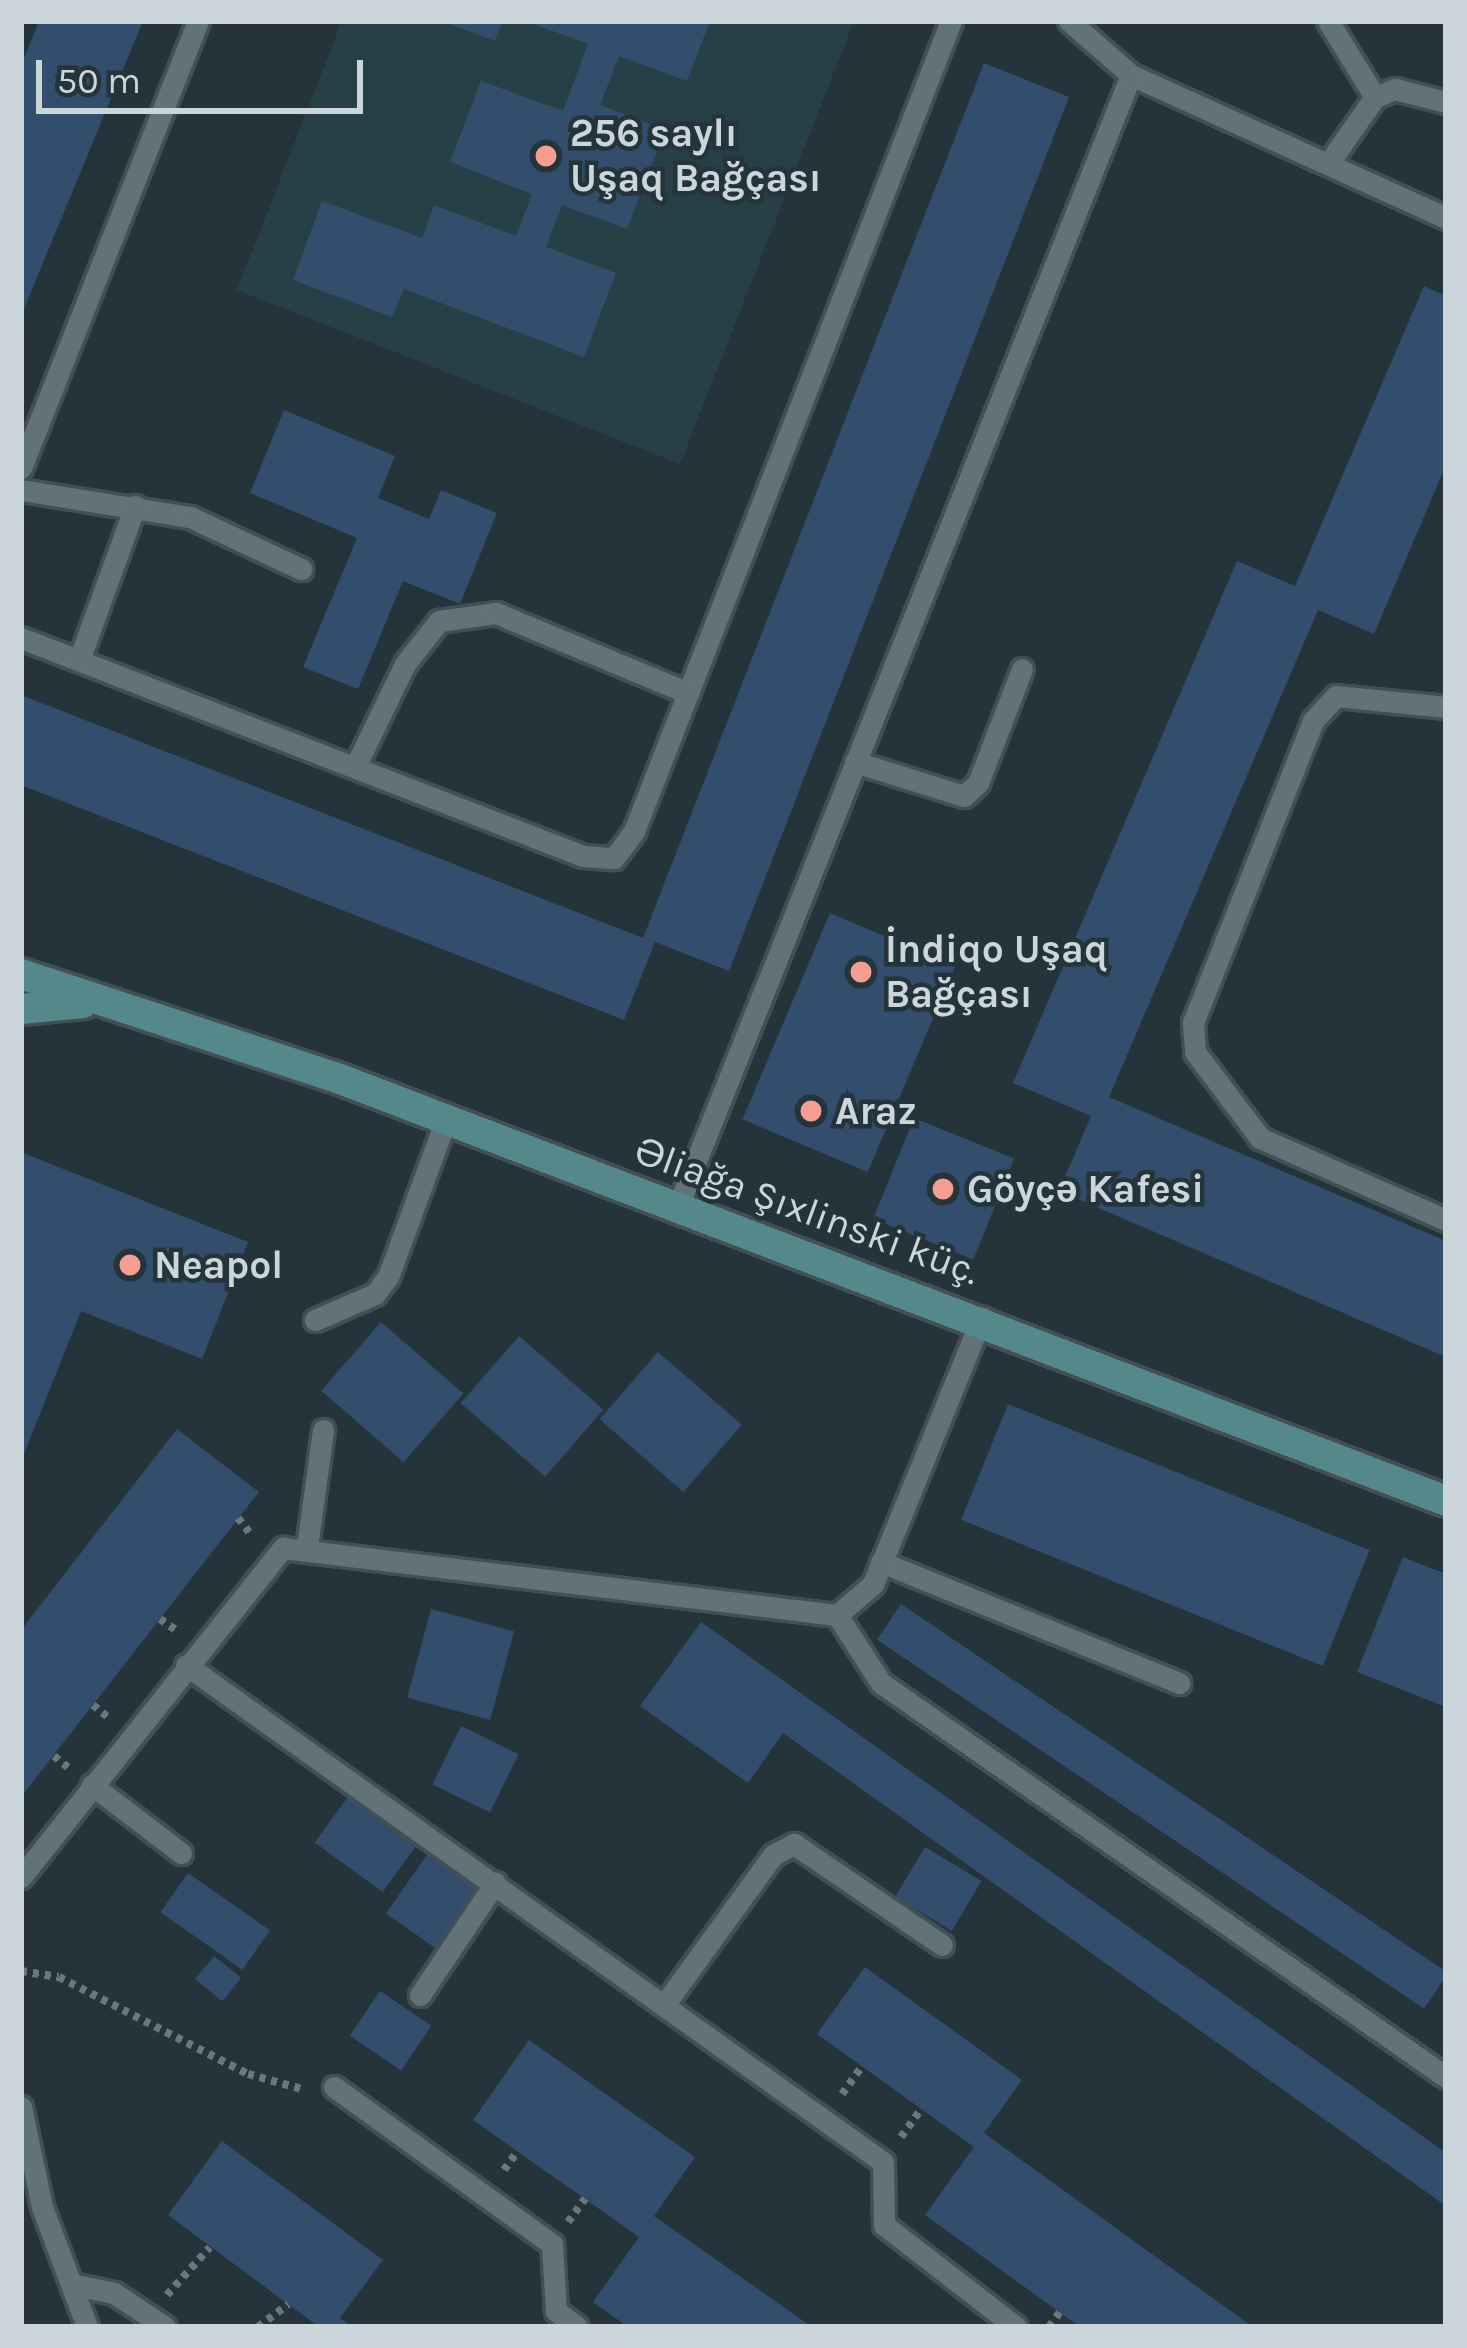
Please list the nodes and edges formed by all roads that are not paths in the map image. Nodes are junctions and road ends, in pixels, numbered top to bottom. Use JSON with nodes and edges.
{"nodes":[{"id":1,"x":198,"y":21,"type":"edge"},
{"id":2,"x":951,"y":21,"type":"edge"},
{"id":3,"x":1069,"y":21,"type":"edge"},
{"id":4,"x":1328,"y":21,"type":"edge"},
{"id":5,"x":1131,"y":75,"type":"junction"},
{"id":6,"x":1375,"y":97,"type":"junction"},
{"id":7,"x":1446,"y":102,"type":"edge"},
{"id":8,"x":1328,"y":164,"type":"junction"},
{"id":9,"x":1446,"y":218,"type":"edge"},
{"id":10,"x":21,"y":468,"type":"edge"},
{"id":11,"x":21,"y":490,"type":"edge"},
{"id":12,"x":135,"y":506,"type":"junction"},
{"id":13,"x":301,"y":569,"type":"dead end"},
{"id":14,"x":21,"y":638,"type":"edge"},
{"id":15,"x":79,"y":660,"type":"junction"},
{"id":16,"x":1022,"y":669,"type":"dead end"},
{"id":17,"x":688,"y":693,"type":"junction"},
{"id":18,"x":1446,"y":707,"type":"edge"},
{"id":19,"x":855,"y":762,"type":"junction"},
{"id":20,"x":355,"y":767,"type":"junction"},
{"id":21,"x":21,"y":974,"type":"edge"},
{"id":22,"x":136,"y":1008,"type":"junction"},
{"id":23,"x":21,"y":1009,"type":"edge"},
{"id":24,"x":446,"y":1119,"type":"junction"},
{"id":25,"x":678,"y":1205,"type":"junction"},
{"id":26,"x":1446,"y":1220,"type":"edge"},
{"id":27,"x":982,"y":1317,"type":"junction"},
{"id":28,"x":315,"y":1320,"type":"dead end"},
{"id":29,"x":322,"y":1430,"type":"dead end"},
{"id":30,"x":1446,"y":1501,"type":"edge"},
{"id":31,"x":308,"y":1547,"type":"junction"},
{"id":32,"x":881,"y":1562,"type":"junction"},
{"id":33,"x":837,"y":1615,"type":"junction"},
{"id":34,"x":186,"y":1665,"type":"junction"},
{"id":35,"x":1179,"y":1683,"type":"dead end"},
{"id":36,"x":92,"y":1785,"type":"junction"},
{"id":37,"x":181,"y":1853,"type":"dead end"},
{"id":38,"x":21,"y":1877,"type":"edge"},
{"id":39,"x":495,"y":1883,"type":"junction"},
{"id":40,"x":942,"y":1945,"type":"dead end"},
{"id":41,"x":420,"y":1995,"type":"dead end"},
{"id":42,"x":664,"y":2005,"type":"junction"},
{"id":43,"x":1446,"y":2077,"type":"edge"},
{"id":44,"x":334,"y":2087,"type":"road end"},
{"id":45,"x":21,"y":2107,"type":"edge"},
{"id":46,"x":76,"y":2285,"type":"junction"},
{"id":47,"x":159,"y":2320,"type":"edge"},
{"id":48,"x":87,"y":2327,"type":"edge"},
{"id":49,"x":577,"y":2327,"type":"edge"},
{"id":50,"x":1016,"y":2327,"type":"edge"}],
"edges":[{"from":1,"to":10,"type":"lane"},
{"from":2,"to":17,"type":"lane"},
{"from":3,"to":5,"type":"lane"},
{"from":4,"to":6,"type":"lane"},
{"from":5,"to":8,"type":"lane"},
{"from":5,"to":19,"type":"lane"},
{"from":6,"to":7,"type":"lane"},
{"from":6,"to":8,"type":"lane"},
{"from":8,"to":9,"type":"lane"},
{"from":11,"to":12,"type":"lane"},
{"from":12,"to":13,"type":"lane"},
{"from":12,"to":15,"type":"lane"},
{"from":14,"to":15,"type":"lane"},
{"from":15,"to":20,"type":"lane"},
{"from":16,"to":19,"type":"lane"},
{"from":17,"to":20,"type":"lane"},
{"from":17,"to":20,"type":"lane"},
{"from":18,"to":26,"type":"lane"},
{"from":19,"to":25,"type":"lane"},
{"from":21,"to":22,"type":"main road"},
{"from":22,"to":23,"type":"main road"},
{"from":22,"to":24,"type":"main road","name":"Əliağa Şıxlinski küç."},
{"from":24,"to":25,"type":"main road","name":"Əliağa Şıxlinski küç."},
{"from":24,"to":28,"type":"lane"},
{"from":25,"to":27,"type":"main road","name":"Əliağa Şıxlinski küç."},
{"from":27,"to":30,"type":"main road","name":"Əliağa Şıxlinski küç."},
{"from":27,"to":32,"type":"lane"},
{"from":29,"to":31,"type":"lane"},
{"from":31,"to":33,"type":"lane"},
{"from":31,"to":34,"type":"lane"},
{"from":32,"to":33,"type":"lane"},
{"from":32,"to":35,"type":"lane"},
{"from":33,"to":43,"type":"lane"},
{"from":34,"to":36,"type":"lane"},
{"from":34,"to":39,"type":"lane"},
{"from":36,"to":37,"type":"lane"},
{"from":36,"to":38,"type":"lane"},
{"from":39,"to":41,"type":"lane"},
{"from":39,"to":42,"type":"lane"},
{"from":40,"to":42,"type":"lane"},
{"from":42,"to":50,"type":"lane"},
{"from":44,"to":49,"type":"lane"},
{"from":45,"to":46,"type":"lane"},
{"from":46,"to":47,"type":"lane"},
{"from":46,"to":48,"type":"lane"}]}
